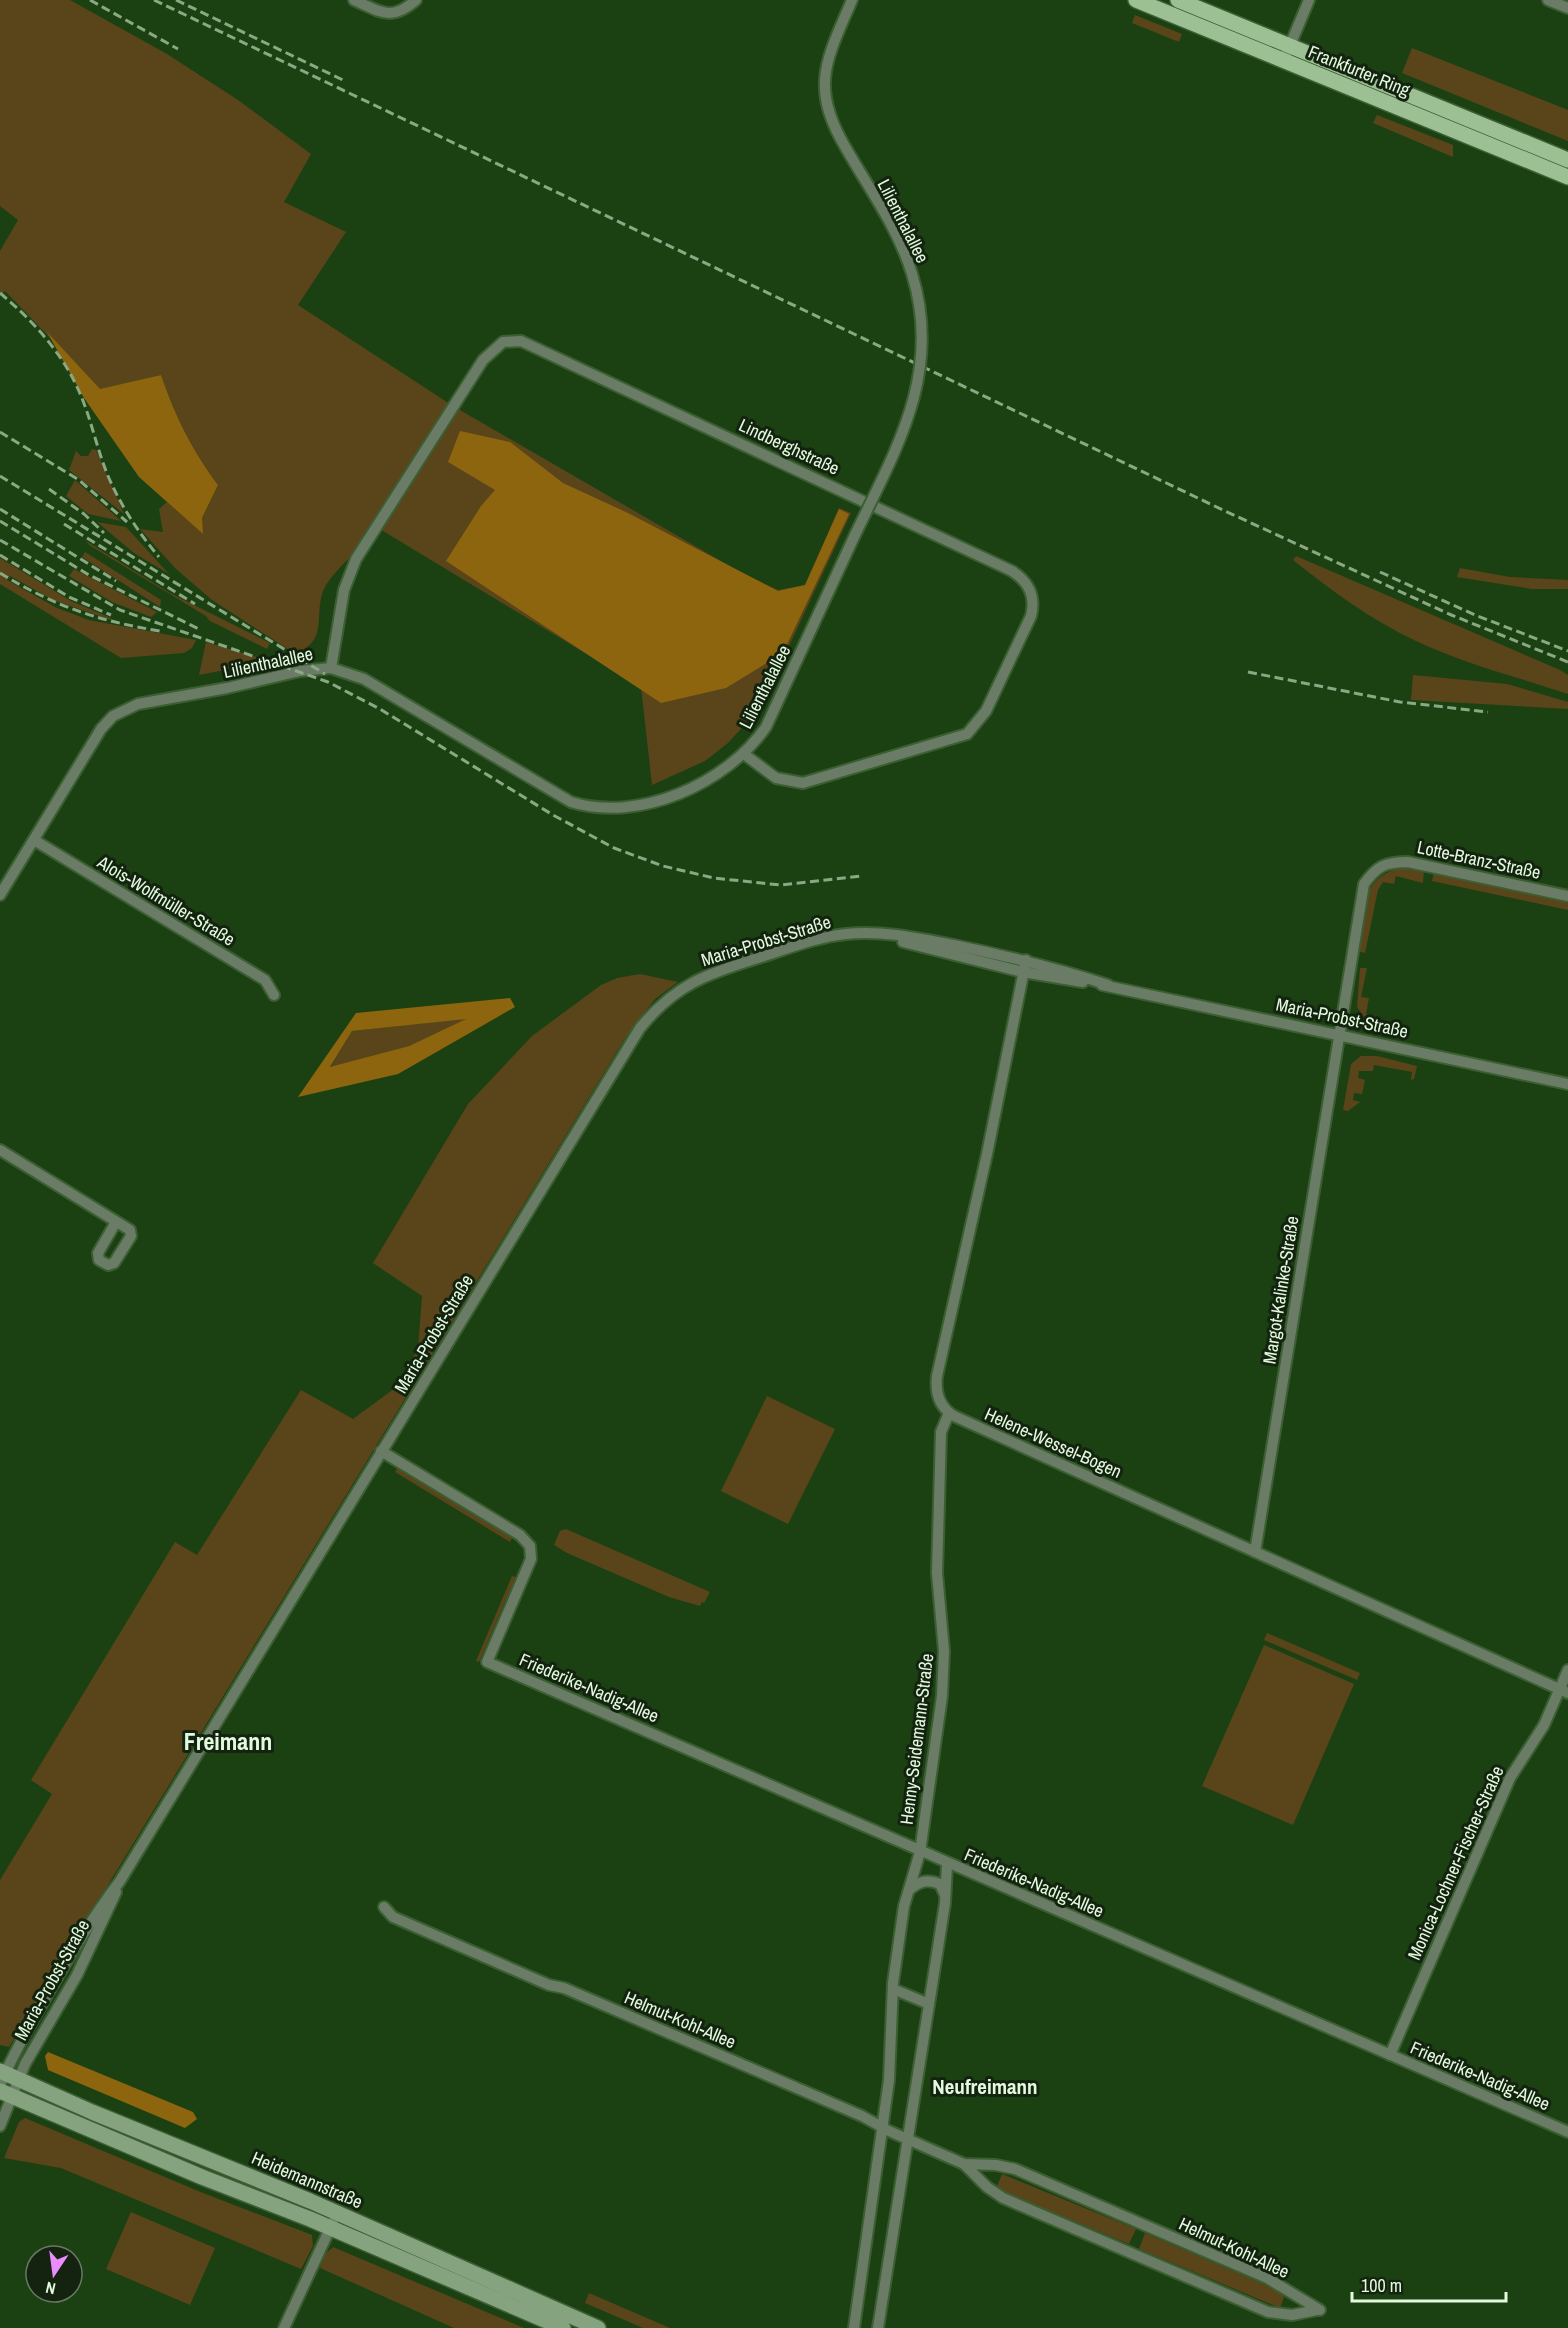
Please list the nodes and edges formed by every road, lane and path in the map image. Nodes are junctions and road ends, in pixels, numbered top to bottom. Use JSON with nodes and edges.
{"nodes":[{"id":1,"x":354,"y":0,"type":"edge"},
{"id":2,"x":416,"y":0,"type":"edge"},
{"id":3,"x":852,"y":0,"type":"edge"},
{"id":4,"x":1136,"y":0,"type":"edge"},
{"id":5,"x":1178,"y":0,"type":"edge"},
{"id":6,"x":1309,"y":0,"type":"edge"},
{"id":7,"x":1548,"y":0,"type":"edge"},
{"id":8,"x":1568,"y":8,"type":"edge"},
{"id":9,"x":1289,"y":47,"type":"junction"},
{"id":10,"x":1283,"y":62,"type":"junction"},
{"id":11,"x":1568,"y":160,"type":"edge"},
{"id":12,"x":1568,"y":177,"type":"edge"},
{"id":13,"x":331,"y":668,"type":"junction"},
{"id":14,"x":744,"y":753,"type":"junction"},
{"id":15,"x":34,"y":840,"type":"junction"},
{"id":16,"x":0,"y":895,"type":"edge"},
{"id":17,"x":1568,"y":896,"type":"edge"},
{"id":18,"x":1024,"y":966,"type":"junction"},
{"id":19,"x":274,"y":995,"type":"dead end"},
{"id":20,"x":1339,"y":1034,"type":"junction"},
{"id":21,"x":1568,"y":1084,"type":"edge"},
{"id":22,"x":0,"y":1150,"type":"edge"},
{"id":23,"x":116,"y":1222,"type":"junction"},
{"id":24,"x":949,"y":1413,"type":"junction"},
{"id":25,"x":381,"y":1451,"type":"junction"},
{"id":26,"x":1255,"y":1552,"type":"junction"},
{"id":27,"x":1568,"y":1670,"type":"edge"},
{"id":28,"x":1564,"y":1692,"type":"edge"},
{"id":29,"x":920,"y":1852,"type":"junction"},
{"id":30,"x":947,"y":1863,"type":"junction"},
{"id":31,"x":909,"y":1890,"type":"junction"},
{"id":32,"x":945,"y":1895,"type":"junction"},
{"id":33,"x":384,"y":1907,"type":"dead end"},
{"id":34,"x":893,"y":1989,"type":"junction"},
{"id":35,"x":929,"y":2004,"type":"junction"},
{"id":36,"x":1390,"y":2055,"type":"junction"},
{"id":37,"x":6,"y":2077,"type":"edge"},
{"id":38,"x":6,"y":2093,"type":"edge"},
{"id":39,"x":0,"y":2126,"type":"edge"},
{"id":40,"x":882,"y":2127,"type":"junction"},
{"id":41,"x":1568,"y":2132,"type":"edge"},
{"id":42,"x":907,"y":2140,"type":"junction"},
{"id":43,"x":964,"y":2164,"type":"junction"},
{"id":44,"x":337,"y":2213,"type":"junction"},
{"id":45,"x":330,"y":2228,"type":"junction"},
{"id":46,"x":284,"y":2328,"type":"edge"},
{"id":47,"x":563,"y":2328,"type":"edge"},
{"id":48,"x":598,"y":2328,"type":"edge"},
{"id":49,"x":854,"y":2328,"type":"edge"},
{"id":50,"x":878,"y":2328,"type":"edge"}],
"edges":[{"from":1,"to":2,"type":"street"},
{"from":3,"to":14,"type":"street","name":"Lilienthalallee","bridge":true},
{"from":4,"to":10,"type":"main road","name":"Frankfurter Ring"},
{"from":5,"to":9,"type":"main road","name":"Frankfurter Ring"},
{"from":6,"to":9,"type":"street"},
{"from":7,"to":8,"type":"street"},
{"from":9,"to":10,"type":"street"},
{"from":9,"to":11,"type":"main road","name":"Frankfurter Ring"},
{"from":10,"to":12,"type":"main road","name":"Frankfurter Ring"},
{"from":13,"to":14,"type":"street","name":"Lilienthalallee"},
{"from":13,"to":14,"type":"street","name":"Lindberghstraße"},
{"from":13,"to":15,"type":"street","name":"Lilienthalallee"},
{"from":15,"to":16,"type":"street","name":"Lilienthalallee"},
{"from":15,"to":19,"type":"street","name":"Alois-Wolfmüller-Straße"},
{"from":17,"to":20,"type":"street","name":"Lotte-Branz-Straße"},
{"from":18,"to":20,"type":"street","name":"Maria-Probst-Straße"},
{"from":18,"to":24,"type":"street"},
{"from":18,"to":25,"type":"street","name":"Maria-Probst-Straße"},
{"from":20,"to":21,"type":"street","name":"Maria-Probst-Straße"},
{"from":20,"to":26,"type":"street","name":"Margot-Kalinke-Straße"},
{"from":22,"to":23,"type":"street"},
{"from":23,"to":23,"type":"street"},
{"from":24,"to":26,"type":"street","name":"Helene-Wessel-Bogen"},
{"from":24,"to":29,"type":"street","name":"Henny-Seidemann-Straße"},
{"from":25,"to":29,"type":"street","name":"Friederike-Nadig-Allee"},
{"from":25,"to":37,"type":"street","name":"Maria-Probst-Straße"},
{"from":26,"to":28,"type":"street","name":"Helene-Wessel-Bogen"},
{"from":27,"to":28,"type":"street","name":"Monica-Lochner-Fischer-Straße"},
{"from":28,"to":36,"type":"street","name":"Monica-Lochner-Fischer-Straße"},
{"from":29,"to":30,"type":"street","name":"Friederike-Nadig-Allee"},
{"from":29,"to":31,"type":"street","name":"Henny-Seidemann-Straße"},
{"from":30,"to":32,"type":"street"},
{"from":30,"to":36,"type":"street","name":"Friederike-Nadig-Allee"},
{"from":31,"to":32,"type":"street"},
{"from":31,"to":34,"type":"street","name":"Henny-Seidemann-Straße"},
{"from":32,"to":35,"type":"street"},
{"from":33,"to":40,"type":"street","name":"Helmut-Kohl-Allee"},
{"from":34,"to":35,"type":"street"},
{"from":34,"to":40,"type":"street","name":"Henny-Seidemann-Straße"},
{"from":35,"to":42,"type":"street"},
{"from":36,"to":41,"type":"street","name":"Friederike-Nadig-Allee"},
{"from":37,"to":38,"type":"street","name":"Maria-Probst-Straße"},
{"from":37,"to":44,"type":"main road","name":"Heidemannstraße"},
{"from":38,"to":39,"type":"street","name":"Maria-Probst-Straße"},
{"from":38,"to":45,"type":"main road","name":"Heidemannstraße"},
{"from":40,"to":42,"type":"street","name":"Helmut-Kohl-Allee"},
{"from":40,"to":49,"type":"street","name":"Henny-Seidemann-Straße"},
{"from":42,"to":43,"type":"street","name":"Helmut-Kohl-Allee"},
{"from":42,"to":50,"type":"street"},
{"from":43,"to":43,"type":"street","name":"Helmut-Kohl-Allee"},
{"from":44,"to":45,"type":"street"},
{"from":44,"to":48,"type":"main road","name":"Heidemannstraße"},
{"from":45,"to":46,"type":"street"},
{"from":45,"to":47,"type":"main road","name":"Heidemannstraße"}]}
